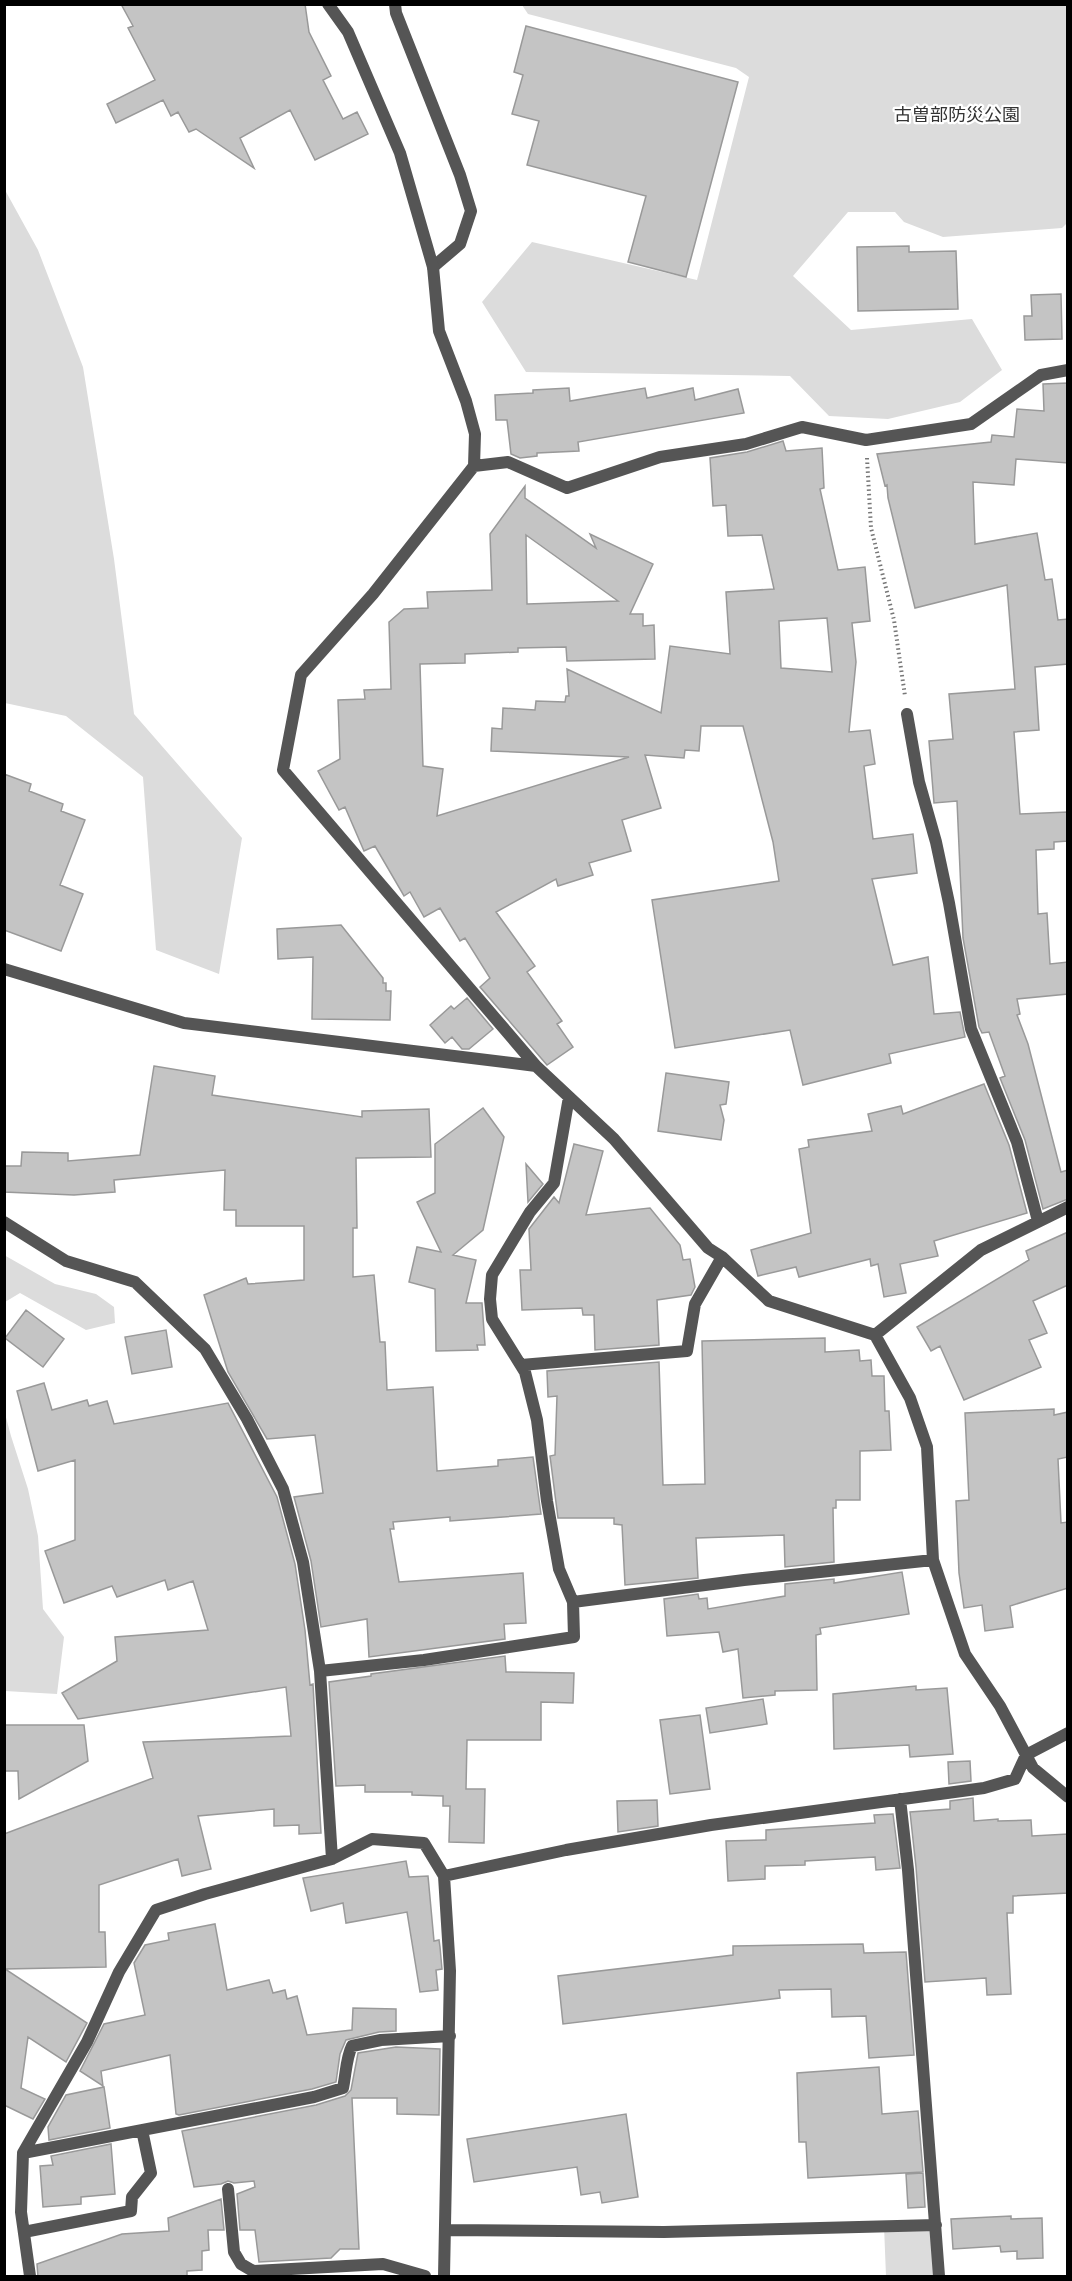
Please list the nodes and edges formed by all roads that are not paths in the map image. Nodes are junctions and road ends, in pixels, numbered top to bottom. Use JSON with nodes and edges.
{"nodes":[{"id":1,"x":328,"y":4,"type":"edge"},
{"id":2,"x":395,"y":4,"type":"edge"},
{"id":3,"x":434,"y":267,"type":"junction"},
{"id":4,"x":1068,"y":370,"type":"edge"},
{"id":5,"x":474,"y":466,"type":"junction"},
{"id":6,"x":907,"y":714,"type":"road end"},
{"id":7,"x":4,"y":969,"type":"edge"},
{"id":8,"x":536,"y":1066,"type":"junction"},
{"id":9,"x":569,"y":1098,"type":"junction"},
{"id":10,"x":1068,"y":1207,"type":"edge"},
{"id":11,"x":1038,"y":1221,"type":"junction"},
{"id":12,"x":4,"y":1222,"type":"edge"},
{"id":13,"x":722,"y":1257,"type":"junction"},
{"id":14,"x":875,"y":1335,"type":"junction"},
{"id":15,"x":521,"y":1365,"type":"junction"},
{"id":16,"x":933,"y":1560,"type":"junction"},
{"id":17,"x":573,"y":1602,"type":"junction"},
{"id":18,"x":320,"y":1671,"type":"junction"},
{"id":19,"x":1068,"y":1733,"type":"edge"},
{"id":20,"x":1026,"y":1755,"type":"junction"},
{"id":21,"x":1068,"y":1797,"type":"edge"},
{"id":22,"x":900,"y":1799,"type":"junction"},
{"id":23,"x":332,"y":1859,"type":"junction"},
{"id":24,"x":444,"y":1876,"type":"junction"},
{"id":25,"x":450,"y":2036,"type":"junction"},
{"id":26,"x":142,"y":2130,"type":"junction"},
{"id":27,"x":23,"y":2153,"type":"junction"},
{"id":28,"x":228,"y":2189,"type":"dead end"},
{"id":29,"x":936,"y":2225,"type":"junction"},
{"id":30,"x":445,"y":2230,"type":"junction"},
{"id":31,"x":24,"y":2232,"type":"junction"},
{"id":32,"x":30,"y":2277,"type":"edge"},
{"id":33,"x":425,"y":2277,"type":"edge"},
{"id":34,"x":444,"y":2277,"type":"edge"},
{"id":35,"x":939,"y":2277,"type":"edge"}],
"edges":[{"from":1,"to":3,"type":"street"},
{"from":2,"to":3,"type":"street"},
{"from":3,"to":5,"type":"street"},
{"from":4,"to":5,"type":"street"},
{"from":5,"to":8,"type":"street"},
{"from":6,"to":11,"type":"street"},
{"from":7,"to":8,"type":"street"},
{"from":8,"to":9,"type":"street"},
{"from":9,"to":13,"type":"street"},
{"from":9,"to":15,"type":"street"},
{"from":10,"to":11,"type":"street"},
{"from":11,"to":14,"type":"street"},
{"from":12,"to":18,"type":"street"},
{"from":13,"to":14,"type":"street"},
{"from":13,"to":15,"type":"street"},
{"from":14,"to":16,"type":"street"},
{"from":15,"to":17,"type":"street"},
{"from":16,"to":17,"type":"street"},
{"from":16,"to":20,"type":"street"},
{"from":17,"to":18,"type":"street"},
{"from":18,"to":23,"type":"street"},
{"from":19,"to":20,"type":"street"},
{"from":20,"to":21,"type":"street"},
{"from":20,"to":22,"type":"street"},
{"from":22,"to":24,"type":"street"},
{"from":22,"to":29,"type":"street"},
{"from":23,"to":24,"type":"street"},
{"from":23,"to":27,"type":"street"},
{"from":24,"to":25,"type":"street"},
{"from":25,"to":26,"type":"street"},
{"from":25,"to":30,"type":"street"},
{"from":26,"to":27,"type":"street"},
{"from":26,"to":31,"type":"street"},
{"from":27,"to":31,"type":"street"},
{"from":28,"to":33,"type":"street"},
{"from":29,"to":30,"type":"street"},
{"from":29,"to":35,"type":"street"},
{"from":30,"to":34,"type":"street"},
{"from":31,"to":32,"type":"street"}]}
